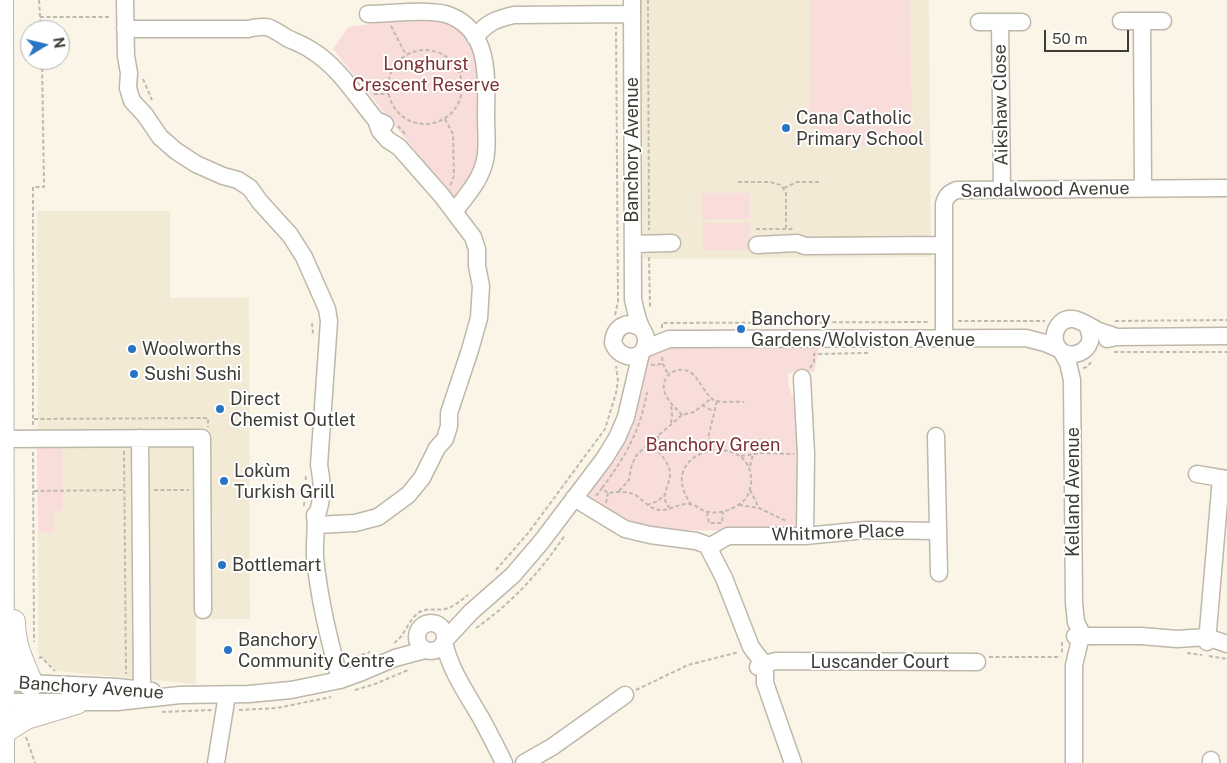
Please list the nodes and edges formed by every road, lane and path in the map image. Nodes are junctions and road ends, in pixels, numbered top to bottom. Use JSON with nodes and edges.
{"nodes":[{"id":1,"x":1,"y":0,"type":"edge"},
{"id":2,"x":39,"y":0,"type":"edge"},
{"id":3,"x":125,"y":0,"type":"edge"},
{"id":4,"x":648,"y":0,"type":"edge"},
{"id":5,"x":627,"y":9,"type":"edge"},
{"id":6,"x":368,"y":14,"type":"dead end"},
{"id":7,"x":387,"y":14,"type":"junction"},
{"id":8,"x":40,"y":17,"type":"junction"},
{"id":9,"x":40,"y":20,"type":"edge"},
{"id":10,"x":1121,"y":21,"type":"dead end"},
{"id":11,"x":1142,"y":21,"type":"junction"},
{"id":12,"x":1163,"y":21,"type":"dead end"},
{"id":13,"x":979,"y":22,"type":"dead end"},
{"id":14,"x":1000,"y":22,"type":"junction"},
{"id":15,"x":1022,"y":22,"type":"dead end"},
{"id":16,"x":126,"y":23,"type":"junction"},
{"id":17,"x":475,"y":37,"type":"junction"},
{"id":18,"x":406,"y":55,"type":"junction"},
{"id":19,"x":42,"y":70,"type":"edge"},
{"id":20,"x":389,"y":94,"type":"junction"},
{"id":21,"x":372,"y":95,"type":"dead end"},
{"id":22,"x":445,"y":119,"type":"junction"},
{"id":23,"x":818,"y":180,"type":"dead end"},
{"id":24,"x":445,"y":181,"type":"dead end"},
{"id":25,"x":738,"y":182,"type":"dead end"},
{"id":26,"x":784,"y":188,"type":"junction"},
{"id":27,"x":1144,"y":188,"type":"junction"},
{"id":28,"x":1227,"y":188,"type":"edge"},
{"id":29,"x":1002,"y":189,"type":"junction"},
{"id":30,"x":454,"y":212,"type":"junction"},
{"id":31,"x":786,"y":228,"type":"junction"},
{"id":32,"x":798,"y":232,"type":"dead end"},
{"id":33,"x":756,"y":237,"type":"joint"},
{"id":34,"x":672,"y":243,"type":"dead end"},
{"id":35,"x":641,"y":244,"type":"junction"},
{"id":36,"x":944,"y":245,"type":"junction"},
{"id":37,"x":633,"y":299,"type":"junction"},
{"id":38,"x":650,"y":308,"type":"dead end"},
{"id":39,"x":944,"y":322,"type":"junction"},
{"id":40,"x":616,"y":324,"type":"junction"},
{"id":41,"x":1086,"y":324,"type":"junction"},
{"id":42,"x":1049,"y":326,"type":"junction"},
{"id":43,"x":656,"y":332,"type":"junction"},
{"id":44,"x":1227,"y":336,"type":"edge"},
{"id":45,"x":944,"y":338,"type":"junction"},
{"id":46,"x":1026,"y":338,"type":"junction"},
{"id":47,"x":1116,"y":345,"type":"junction"},
{"id":48,"x":643,"y":351,"type":"junction"},
{"id":49,"x":1061,"y":351,"type":"junction"},
{"id":50,"x":1089,"y":351,"type":"junction"},
{"id":51,"x":1227,"y":352,"type":"edge"},
{"id":52,"x":871,"y":353,"type":"dead end"},
{"id":53,"x":616,"y":357,"type":"junction"},
{"id":54,"x":668,"y":374,"type":"junction"},
{"id":55,"x":1074,"y":374,"type":"junction"},
{"id":56,"x":804,"y":378,"type":"joint"},
{"id":57,"x":632,"y":389,"type":"junction"},
{"id":58,"x":712,"y":398,"type":"junction"},
{"id":59,"x":717,"y":401,"type":"junction"},
{"id":60,"x":744,"y":402,"type":"dead end"},
{"id":61,"x":671,"y":404,"type":"junction"},
{"id":62,"x":702,"y":405,"type":"junction"},
{"id":63,"x":714,"y":412,"type":"junction"},
{"id":64,"x":682,"y":414,"type":"junction"},
{"id":65,"x":33,"y":419,"type":"junction"},
{"id":66,"x":671,"y":424,"type":"junction"},
{"id":67,"x":208,"y":427,"type":"dead end"},
{"id":68,"x":658,"y":436,"type":"junction"},
{"id":69,"x":936,"y":436,"type":"dead end"},
{"id":70,"x":132,"y":438,"type":"junction"},
{"id":71,"x":708,"y":438,"type":"junction"},
{"id":72,"x":1,"y":439,"type":"edge"},
{"id":73,"x":33,"y":439,"type":"junction"},
{"id":74,"x":645,"y":447,"type":"junction"},
{"id":75,"x":721,"y":449,"type":"junction"},
{"id":76,"x":658,"y":451,"type":"junction"},
{"id":77,"x":702,"y":452,"type":"junction"},
{"id":78,"x":753,"y":454,"type":"junction"},
{"id":79,"x":806,"y":454,"type":"junction"},
{"id":80,"x":740,"y":456,"type":"junction"},
{"id":81,"x":0,"y":466,"type":"edge"},
{"id":82,"x":749,"y":468,"type":"junction"},
{"id":83,"x":1197,"y":474,"type":"dead end"},
{"id":84,"x":1224,"y":478,"type":"edge"},
{"id":85,"x":132,"y":490,"type":"junction"},
{"id":86,"x":202,"y":490,"type":"junction"},
{"id":87,"x":750,"y":490,"type":"junction"},
{"id":88,"x":34,"y":491,"type":"junction"},
{"id":89,"x":619,"y":491,"type":"junction"},
{"id":90,"x":608,"y":493,"type":"junction"},
{"id":91,"x":664,"y":494,"type":"junction"},
{"id":92,"x":686,"y":497,"type":"junction"},
{"id":93,"x":574,"y":498,"type":"junction"},
{"id":94,"x":691,"y":504,"type":"junction"},
{"id":95,"x":739,"y":504,"type":"junction"},
{"id":96,"x":647,"y":505,"type":"junction"},
{"id":97,"x":684,"y":505,"type":"junction"},
{"id":98,"x":758,"y":508,"type":"junction"},
{"id":99,"x":671,"y":509,"type":"junction"},
{"id":100,"x":707,"y":512,"type":"junction"},
{"id":101,"x":723,"y":512,"type":"junction"},
{"id":102,"x":316,"y":521,"type":"junction"},
{"id":103,"x":805,"y":529,"type":"junction"},
{"id":104,"x":938,"y":531,"type":"junction"},
{"id":105,"x":568,"y":532,"type":"dead end"},
{"id":106,"x":714,"y":548,"type":"junction"},
{"id":107,"x":494,"y":572,"type":"dead end"},
{"id":108,"x":939,"y":573,"type":"dead end"},
{"id":109,"x":470,"y":593,"type":"dead end"},
{"id":110,"x":203,"y":610,"type":"dead end"},
{"id":111,"x":471,"y":612,"type":"junction"},
{"id":112,"x":436,"y":623,"type":"junction"},
{"id":113,"x":473,"y":630,"type":"dead end"},
{"id":114,"x":417,"y":634,"type":"junction"},
{"id":115,"x":1078,"y":636,"type":"junction"},
{"id":116,"x":1207,"y":640,"type":"junction"},
{"id":117,"x":34,"y":643,"type":"dead end"},
{"id":118,"x":1227,"y":644,"type":"edge"},
{"id":119,"x":1178,"y":645,"type":"junction"},
{"id":120,"x":437,"y":646,"type":"junction"},
{"id":121,"x":1227,"y":649,"type":"edge"},
{"id":122,"x":377,"y":650,"type":"dead end"},
{"id":123,"x":395,"y":651,"type":"junction"},
{"id":124,"x":739,"y":652,"type":"dead end"},
{"id":125,"x":1227,"y":659,"type":"edge"},
{"id":126,"x":349,"y":660,"type":"dead end"},
{"id":127,"x":1072,"y":661,"type":"junction"},
{"id":128,"x":977,"y":662,"type":"joint"},
{"id":129,"x":762,"y":666,"type":"junction"},
{"id":130,"x":408,"y":670,"type":"dead end"},
{"id":131,"x":56,"y":672,"type":"dead end"},
{"id":132,"x":27,"y":675,"type":"junction"},
{"id":133,"x":129,"y":686,"type":"junction"},
{"id":134,"x":340,"y":687,"type":"junction"},
{"id":135,"x":356,"y":690,"type":"dead end"},
{"id":136,"x":1,"y":692,"type":"edge"},
{"id":137,"x":76,"y":694,"type":"junction"},
{"id":138,"x":180,"y":695,"type":"junction"},
{"id":139,"x":625,"y":696,"type":"joint"},
{"id":140,"x":222,"y":702,"type":"junction"},
{"id":141,"x":158,"y":712,"type":"dead end"},
{"id":142,"x":10,"y":726,"type":"junction"},
{"id":143,"x":2,"y":763,"type":"edge"},
{"id":144,"x":36,"y":763,"type":"edge"},
{"id":145,"x":216,"y":763,"type":"edge"},
{"id":146,"x":504,"y":763,"type":"edge"},
{"id":147,"x":524,"y":763,"type":"edge"},
{"id":148,"x":793,"y":763,"type":"edge"},
{"id":149,"x":1074,"y":763,"type":"edge"}],
"edges":[{"from":1,"to":72,"type":"highway"},
{"from":2,"to":8,"type":"path"},
{"from":3,"to":16,"type":"street"},
{"from":4,"to":35,"type":"path"},
{"from":5,"to":17,"type":"street"},
{"from":5,"to":35,"type":"street","name":"Banchory Avenue"},
{"from":5,"to":40,"type":"path"},
{"from":6,"to":7,"type":"street"},
{"from":7,"to":17,"type":"street"},
{"from":7,"to":18,"type":"path"},
{"from":8,"to":9,"type":"path"},
{"from":8,"to":16,"type":"path"},
{"from":10,"to":11,"type":"street"},
{"from":11,"to":12,"type":"street"},
{"from":11,"to":27,"type":"street"},
{"from":13,"to":14,"type":"street","name":"Aikshaw Close"},
{"from":14,"to":15,"type":"street","name":"Aikshaw Close"},
{"from":14,"to":29,"type":"street","name":"Aikshaw Close"},
{"from":16,"to":30,"type":"street"},
{"from":16,"to":102,"type":"street"},
{"from":17,"to":30,"type":"street"},
{"from":18,"to":20,"type":"path"},
{"from":18,"to":22,"type":"path"},
{"from":19,"to":65,"type":"path"},
{"from":20,"to":21,"type":"path"},
{"from":20,"to":22,"type":"path"},
{"from":22,"to":24,"type":"path"},
{"from":23,"to":26,"type":"path"},
{"from":25,"to":26,"type":"path"},
{"from":26,"to":31,"type":"path"},
{"from":27,"to":28,"type":"street","name":"Sandalwood Avenue"},
{"from":27,"to":29,"type":"street","name":"Sandalwood Avenue"},
{"from":29,"to":36,"type":"street","name":"Sandalwood Avenue"},
{"from":30,"to":102,"type":"street"},
{"from":31,"to":32,"type":"path"},
{"from":31,"to":33,"type":"path"},
{"from":33,"to":36,"type":"street"},
{"from":34,"to":35,"type":"street"},
{"from":35,"to":37,"type":"street","name":"Banchory Avenue"},
{"from":35,"to":38,"type":"path"},
{"from":36,"to":39,"type":"street","name":"Sandalwood Avenue"},
{"from":37,"to":40,"type":"street","name":"Banchory Avenue"},
{"from":37,"to":43,"type":"street","name":"Banchory Avenue"},
{"from":39,"to":43,"type":"path"},
{"from":39,"to":45,"type":"street","name":"Sandalwood Avenue"},
{"from":40,"to":43,"type":"street"},
{"from":40,"to":53,"type":"street"},
{"from":41,"to":42,"type":"street"},
{"from":41,"to":47,"type":"street"},
{"from":41,"to":50,"type":"street"},
{"from":42,"to":46,"type":"street"},
{"from":42,"to":49,"type":"street"},
{"from":43,"to":45,"type":"street"},
{"from":43,"to":48,"type":"street","name":"Banchory Avenue"},
{"from":43,"to":54,"type":"path"},
{"from":44,"to":47,"type":"street"},
{"from":45,"to":46,"type":"street"},
{"from":46,"to":49,"type":"street"},
{"from":47,"to":50,"type":"street"},
{"from":47,"to":51,"type":"path"},
{"from":48,"to":53,"type":"street"},
{"from":48,"to":57,"type":"street"},
{"from":49,"to":50,"type":"street"},
{"from":49,"to":55,"type":"street","name":"Kelland Avenue"},
{"from":50,"to":55,"type":"street"},
{"from":50,"to":55,"type":"path"},
{"from":52,"to":56,"type":"path"},
{"from":53,"to":57,"type":"street"},
{"from":53,"to":107,"type":"path"},
{"from":54,"to":58,"type":"path"},
{"from":54,"to":61,"type":"path"},
{"from":55,"to":115,"type":"street","name":"Kelland Avenue"},
{"from":56,"to":79,"type":"street"},
{"from":57,"to":93,"type":"street"},
{"from":58,"to":59,"type":"path"},
{"from":58,"to":62,"type":"path"},
{"from":59,"to":60,"type":"path"},
{"from":59,"to":63,"type":"path"},
{"from":61,"to":64,"type":"path"},
{"from":61,"to":66,"type":"path"},
{"from":62,"to":63,"type":"path"},
{"from":62,"to":64,"type":"path"},
{"from":63,"to":71,"type":"path"},
{"from":64,"to":66,"type":"path"},
{"from":65,"to":67,"type":"path"},
{"from":65,"to":73,"type":"path"},
{"from":66,"to":68,"type":"path"},
{"from":68,"to":74,"type":"path"},
{"from":68,"to":76,"type":"path"},
{"from":69,"to":104,"type":"street"},
{"from":70,"to":73,"type":"street"},
{"from":70,"to":85,"type":"street"},
{"from":70,"to":85,"type":"path"},
{"from":70,"to":86,"type":"street"},
{"from":71,"to":75,"type":"path"},
{"from":71,"to":77,"type":"path"},
{"from":72,"to":73,"type":"street"},
{"from":72,"to":81,"type":"highway"},
{"from":73,"to":88,"type":"path"},
{"from":74,"to":76,"type":"path"},
{"from":74,"to":89,"type":"path"},
{"from":75,"to":77,"type":"path"},
{"from":75,"to":80,"type":"path"},
{"from":76,"to":91,"type":"path"},
{"from":77,"to":92,"type":"path"},
{"from":78,"to":79,"type":"path"},
{"from":78,"to":80,"type":"path"},
{"from":78,"to":82,"type":"path"},
{"from":79,"to":103,"type":"street"},
{"from":80,"to":82,"type":"path"},
{"from":81,"to":132,"type":"highway"},
{"from":81,"to":136,"type":"highway"},
{"from":82,"to":87,"type":"path"},
{"from":83,"to":84,"type":"street"},
{"from":84,"to":116,"type":"street"},
{"from":85,"to":86,"type":"path"},
{"from":85,"to":88,"type":"path"},
{"from":85,"to":133,"type":"street"},
{"from":85,"to":133,"type":"path"},
{"from":86,"to":110,"type":"street"},
{"from":87,"to":95,"type":"path"},
{"from":87,"to":98,"type":"path"},
{"from":88,"to":117,"type":"path"},
{"from":89,"to":90,"type":"path"},
{"from":89,"to":96,"type":"path"},
{"from":90,"to":90,"type":"path"},
{"from":91,"to":96,"type":"path"},
{"from":91,"to":99,"type":"path"},
{"from":92,"to":94,"type":"path"},
{"from":92,"to":97,"type":"path"},
{"from":93,"to":106,"type":"street"},
{"from":93,"to":111,"type":"street"},
{"from":94,"to":97,"type":"path"},
{"from":94,"to":100,"type":"path"},
{"from":95,"to":98,"type":"path"},
{"from":95,"to":101,"type":"path"},
{"from":96,"to":99,"type":"path"},
{"from":97,"to":99,"type":"path"},
{"from":98,"to":103,"type":"path"},
{"from":100,"to":101,"type":"path"},
{"from":100,"to":101,"type":"path"},
{"from":102,"to":134,"type":"street"},
{"from":103,"to":104,"type":"street","name":"Whitmore Place"},
{"from":103,"to":106,"type":"street","name":"Whitmore Place"},
{"from":104,"to":108,"type":"street"},
{"from":105,"to":113,"type":"path"},
{"from":106,"to":129,"type":"street"},
{"from":109,"to":123,"type":"path"},
{"from":111,"to":112,"type":"street"},
{"from":111,"to":120,"type":"street"},
{"from":112,"to":114,"type":"street"},
{"from":112,"to":120,"type":"street"},
{"from":114,"to":120,"type":"street"},
{"from":114,"to":123,"type":"street","name":"Banchory Avenue"},
{"from":115,"to":119,"type":"street"},
{"from":115,"to":127,"type":"street","name":"Kelland Avenue"},
{"from":116,"to":118,"type":"street"},
{"from":116,"to":119,"type":"street"},
{"from":116,"to":121,"type":"street"},
{"from":119,"to":125,"type":"path"},
{"from":120,"to":123,"type":"street","name":"Banchory Avenue"},
{"from":120,"to":146,"type":"street"},
{"from":122,"to":126,"type":"path"},
{"from":123,"to":134,"type":"street","name":"Banchory Avenue"},
{"from":124,"to":139,"type":"path"},
{"from":127,"to":128,"type":"path"},
{"from":127,"to":149,"type":"street","name":"Kelland Avenue"},
{"from":128,"to":129,"type":"street","name":"Luscander Court"},
{"from":129,"to":148,"type":"street"},
{"from":130,"to":135,"type":"path"},
{"from":131,"to":132,"type":"path"},
{"from":132,"to":136,"type":"street","name":"Banchory Avenue"},
{"from":132,"to":137,"type":"street","name":"Banchory Avenue"},
{"from":133,"to":137,"type":"street","name":"Banchory Avenue"},
{"from":133,"to":138,"type":"street","name":"Banchory Avenue"},
{"from":133,"to":138,"type":"street","name":"Banchory Avenue"},
{"from":134,"to":140,"type":"street","name":"Banchory Avenue"},
{"from":134,"to":140,"type":"path"},
{"from":136,"to":137,"type":"street","name":"Banchory Avenue"},
{"from":136,"to":142,"type":"highway"},
{"from":137,"to":142,"type":"highway"},
{"from":138,"to":140,"type":"street","name":"Banchory Avenue"},
{"from":139,"to":147,"type":"street"},
{"from":140,"to":141,"type":"path"},
{"from":140,"to":145,"type":"street"},
{"from":142,"to":143,"type":"highway"},
{"from":142,"to":144,"type":"path"}]}
